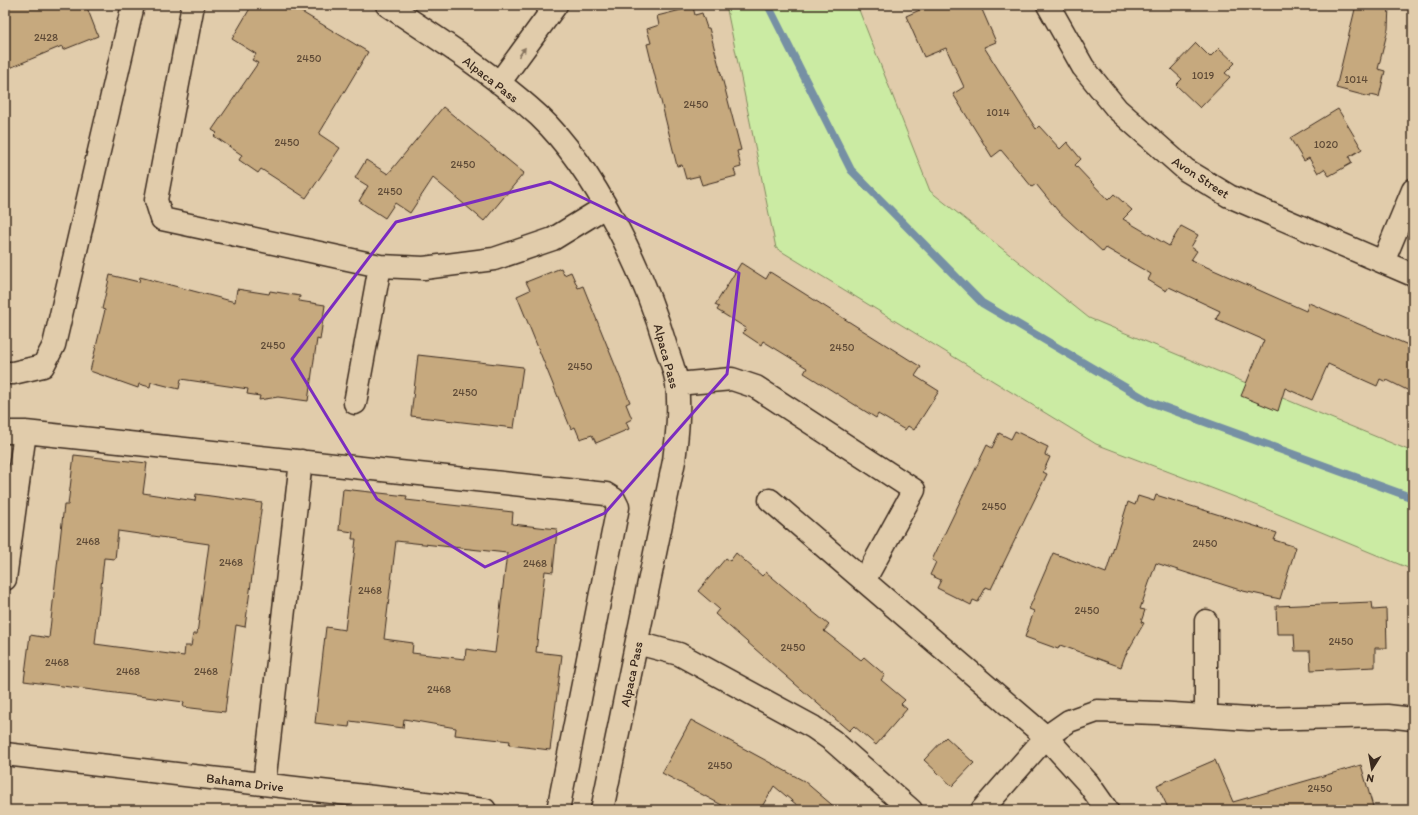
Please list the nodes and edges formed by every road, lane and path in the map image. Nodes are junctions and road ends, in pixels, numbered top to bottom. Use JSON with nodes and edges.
{"nodes":[{"id":1,"x":133,"y":5,"type":"edge"},
{"id":2,"x":192,"y":5,"type":"edge"},
{"id":3,"x":388,"y":5,"type":"edge"},
{"id":4,"x":556,"y":5,"type":"edge"},
{"id":5,"x":1048,"y":5,"type":"edge"},
{"id":6,"x":498,"y":83,"type":"junction"},
{"id":7,"x":1413,"y":190,"type":"edge"},
{"id":8,"x":605,"y":207,"type":"junction"},
{"id":9,"x":1383,"y":262,"type":"junction"},
{"id":10,"x":380,"y":266,"type":"junction"},
{"id":11,"x":1413,"y":275,"type":"edge"},
{"id":12,"x":5,"y":373,"type":"edge"},
{"id":13,"x":677,"y":384,"type":"junction"},
{"id":14,"x":355,"y":403,"type":"dead end"},
{"id":15,"x":15,"y":432,"type":"edge"},
{"id":16,"x":301,"y":461,"type":"junction"},
{"id":17,"x":770,"y":500,"type":"dead end"},
{"id":18,"x":5,"y":579,"type":"edge"},
{"id":19,"x":864,"y":581,"type":"junction"},
{"id":20,"x":1206,"y":620,"type":"dead end"},
{"id":21,"x":637,"y":643,"type":"junction"},
{"id":22,"x":1206,"y":716,"type":"junction"},
{"id":23,"x":1413,"y":719,"type":"edge"},
{"id":24,"x":1046,"y":737,"type":"junction"},
{"id":25,"x":5,"y":754,"type":"edge"},
{"id":26,"x":264,"y":784,"type":"junction"},
{"id":27,"x":485,"y":810,"type":"edge"},
{"id":28,"x":558,"y":810,"type":"edge"},
{"id":29,"x":602,"y":810,"type":"edge"},
{"id":30,"x":911,"y":810,"type":"edge"},
{"id":31,"x":982,"y":810,"type":"edge"},
{"id":32,"x":1107,"y":810,"type":"edge"}],
"edges":[{"from":1,"to":12,"type":"street"},
{"from":2,"to":10,"type":"street"},
{"from":3,"to":6,"type":"street","name":"Alpaca Pass"},
{"from":6,"to":4,"type":"street","one_way":true},
{"from":5,"to":9,"type":"street","name":"Avon Street"},
{"from":6,"to":8,"type":"street","name":"Alpaca Pass"},
{"from":7,"to":9,"type":"street"},
{"from":8,"to":10,"type":"street"},
{"from":8,"to":13,"type":"street","name":"Alpaca Pass"},
{"from":9,"to":11,"type":"street","name":"Avon Street"},
{"from":10,"to":14,"type":"street"},
{"from":13,"to":19,"type":"street"},
{"from":13,"to":21,"type":"street","name":"Alpaca Pass"},
{"from":15,"to":16,"type":"street"},
{"from":15,"to":18,"type":"street"},
{"from":16,"to":26,"type":"street"},
{"from":16,"to":28,"type":"street"},
{"from":17,"to":19,"type":"street"},
{"from":19,"to":24,"type":"street"},
{"from":20,"to":22,"type":"street"},
{"from":21,"to":29,"type":"street","name":"Alpaca Pass"},
{"from":21,"to":30,"type":"street"},
{"from":22,"to":23,"type":"street"},
{"from":22,"to":24,"type":"street"},
{"from":24,"to":31,"type":"street"},
{"from":24,"to":32,"type":"street"},
{"from":25,"to":26,"type":"street","name":"Bahama Drive"},
{"from":26,"to":27,"type":"street","name":"Bahama Drive"}]}
